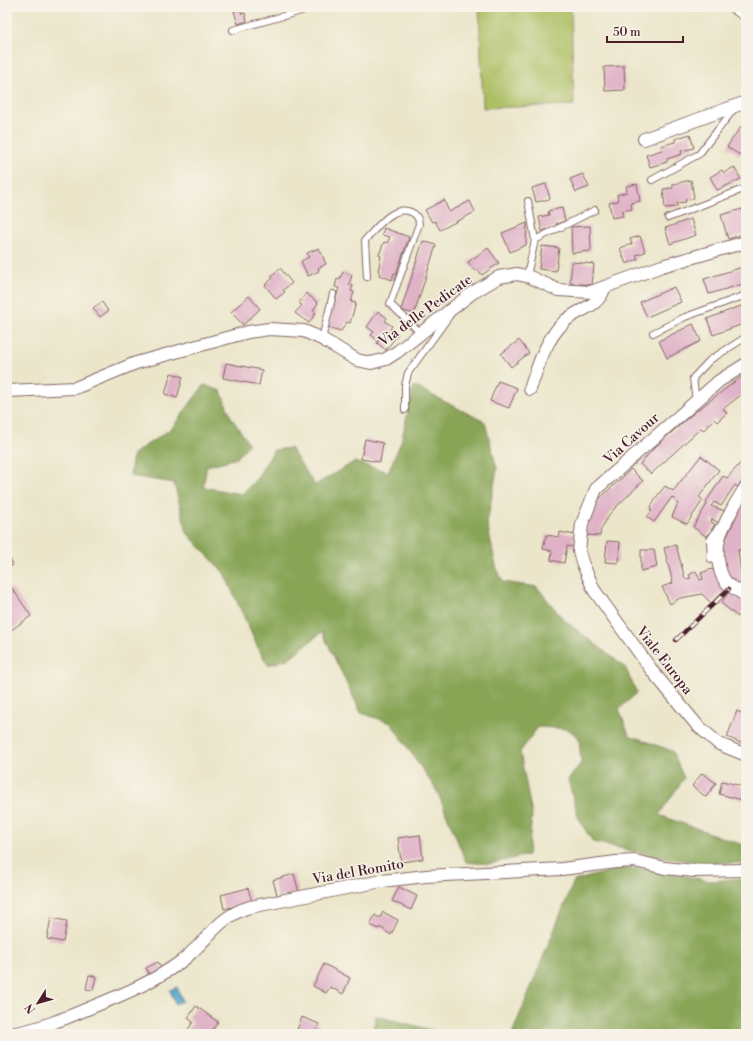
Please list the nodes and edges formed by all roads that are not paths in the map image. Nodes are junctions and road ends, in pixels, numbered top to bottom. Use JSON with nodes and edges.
{"nodes":[{"id":1,"x":309,"y":7,"type":"edge"},
{"id":2,"x":734,"y":7,"type":"edge"},
{"id":3,"x":746,"y":15,"type":"edge"},
{"id":4,"x":233,"y":30,"type":"dead end"},
{"id":5,"x":742,"y":103,"type":"edge"},
{"id":6,"x":644,"y":139,"type":"dead end"},
{"id":7,"x":652,"y":180,"type":"dead end"},
{"id":8,"x":746,"y":188,"type":"edge"},
{"id":9,"x":528,"y":201,"type":"dead end"},
{"id":10,"x":594,"y":210,"type":"dead end"},
{"id":11,"x":668,"y":218,"type":"dead end"},
{"id":12,"x":534,"y":240,"type":"junction"},
{"id":13,"x":746,"y":242,"type":"edge"},
{"id":14,"x":527,"y":276,"type":"junction"},
{"id":15,"x":367,"y":277,"type":"dead end"},
{"id":16,"x":604,"y":289,"type":"junction"},
{"id":17,"x":333,"y":294,"type":"dead end"},
{"id":18,"x":746,"y":295,"type":"edge"},
{"id":19,"x":459,"y":303,"type":"junction"},
{"id":20,"x":421,"y":333,"type":"junction"},
{"id":21,"x":653,"y":333,"type":"dead end"},
{"id":22,"x":746,"y":337,"type":"edge"},
{"id":23,"x":322,"y":339,"type":"junction"},
{"id":24,"x":746,"y":364,"type":"edge"},
{"id":25,"x":530,"y":389,"type":"dead end"},
{"id":26,"x":8,"y":390,"type":"edge"},
{"id":27,"x":696,"y":401,"type":"junction"},
{"id":28,"x":405,"y":410,"type":"dead end"},
{"id":29,"x":743,"y":491,"type":"edge"},
{"id":30,"x":711,"y":559,"type":"dead end"},
{"id":31,"x":582,"y":562,"type":"joint"},
{"id":32,"x":746,"y":596,"type":"edge"},
{"id":33,"x":746,"y":755,"type":"edge"},
{"id":34,"x":746,"y":870,"type":"edge"},
{"id":35,"x":27,"y":1033,"type":"edge"},
{"id":36,"x":11,"y":1034,"type":"edge"}],
"edges":[{"from":1,"to":4,"type":"lane"},
{"from":2,"to":3,"type":"street"},
{"from":5,"to":6,"type":"street"},
{"from":5,"to":7,"type":"lane"},
{"from":8,"to":11,"type":"lane"},
{"from":9,"to":12,"type":"lane"},
{"from":10,"to":12,"type":"lane"},
{"from":12,"to":14,"type":"lane"},
{"from":13,"to":16,"type":"street","name":"Via delle Pedicate"},
{"from":14,"to":16,"type":"street","name":"Via delle Pedicate"},
{"from":14,"to":19,"type":"street","name":"Via delle Pedicate"},
{"from":15,"to":20,"type":"lane"},
{"from":16,"to":25,"type":"street"},
{"from":17,"to":23,"type":"lane"},
{"from":18,"to":21,"type":"lane"},
{"from":19,"to":20,"type":"street","name":"Via delle Pedicate"},
{"from":19,"to":28,"type":"lane"},
{"from":20,"to":23,"type":"street","name":"Via delle Pedicate"},
{"from":22,"to":27,"type":"lane"},
{"from":23,"to":26,"type":"street","name":"Via delle Pedicate"},
{"from":24,"to":27,"type":"street","name":"Via Cavour"},
{"from":27,"to":31,"type":"street","name":"Via Cavour"},
{"from":29,"to":30,"type":"lane"},
{"from":29,"to":32,"type":"street"},
{"from":31,"to":33,"type":"street","name":"Viale Europa"},
{"from":34,"to":35,"type":"street","name":"Via del Romito"},
{"from":35,"to":36,"type":"street","name":"Via del Romito"}]}
